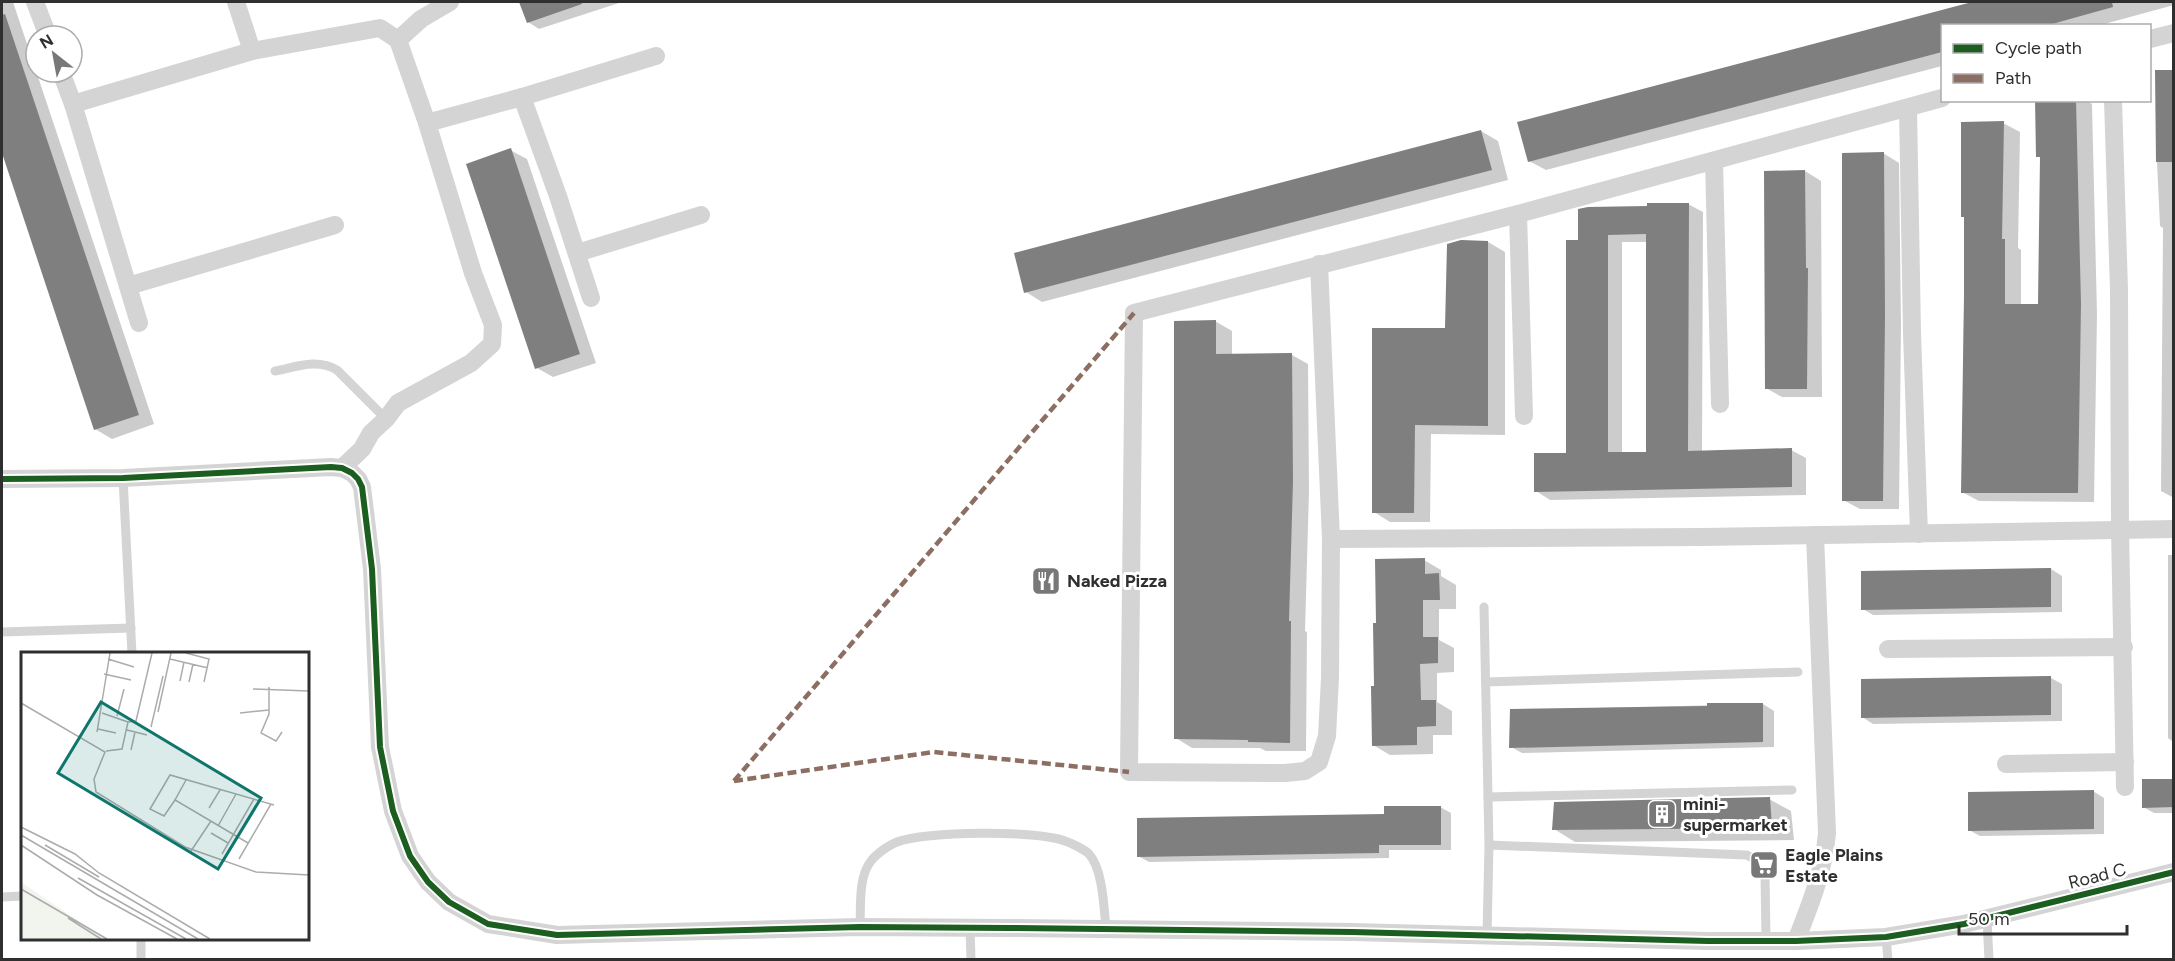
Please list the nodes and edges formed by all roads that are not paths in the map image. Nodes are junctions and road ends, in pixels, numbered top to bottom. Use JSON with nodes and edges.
{"nodes":[{"id":1,"x":35,"y":2,"type":"edge"},
{"id":2,"x":236,"y":2,"type":"edge"},
{"id":3,"x":450,"y":2,"type":"edge"},
{"id":4,"x":43,"y":24,"type":"edge"},
{"id":5,"x":2174,"y":33,"type":"edge"},
{"id":6,"x":2151,"y":39,"type":"edge"},
{"id":7,"x":398,"y":40,"type":"junction"},
{"id":8,"x":252,"y":51,"type":"junction"},
{"id":9,"x":656,"y":56,"type":"dead end"},
{"id":10,"x":66,"y":84,"type":"edge"},
{"id":11,"x":522,"y":97,"type":"junction"},
{"id":12,"x":1941,"y":98,"type":"edge"},
{"id":13,"x":2113,"y":102,"type":"edge"},
{"id":14,"x":73,"y":104,"type":"junction"},
{"id":15,"x":1908,"y":108,"type":"junction"},
{"id":16,"x":427,"y":123,"type":"junction"},
{"id":17,"x":1714,"y":161,"type":"junction"},
{"id":18,"x":1518,"y":214,"type":"junction"},
{"id":19,"x":701,"y":215,"type":"dead end"},
{"id":20,"x":335,"y":225,"type":"dead end"},
{"id":21,"x":577,"y":253,"type":"junction"},
{"id":22,"x":1319,"y":264,"type":"junction"},
{"id":23,"x":128,"y":286,"type":"junction"},
{"id":24,"x":591,"y":298,"type":"dead end"},
{"id":25,"x":139,"y":323,"type":"dead end"},
{"id":26,"x":274,"y":370,"type":"dead end"},
{"id":27,"x":1720,"y":404,"type":"dead end"},
{"id":28,"x":1524,"y":416,"type":"dead end"},
{"id":29,"x":386,"y":419,"type":"junction"},
{"id":30,"x":342,"y":468,"type":"junction"},
{"id":31,"x":123,"y":478,"type":"junction"},
{"id":32,"x":2,"y":479,"type":"edge"},
{"id":33,"x":2121,"y":529,"type":"junction"},
{"id":34,"x":2174,"y":529,"type":"edge"},
{"id":35,"x":1919,"y":534,"type":"junction"},
{"id":36,"x":1815,"y":535,"type":"junction"},
{"id":37,"x":1331,"y":539,"type":"junction"},
{"id":38,"x":1484,"y":607,"type":"dead end"},
{"id":39,"x":131,"y":628,"type":"junction"},
{"id":40,"x":2,"y":632,"type":"edge"},
{"id":41,"x":2124,"y":647,"type":"junction"},
{"id":42,"x":1888,"y":649,"type":"dead end"},
{"id":43,"x":132,"y":652,"type":"edge"},
{"id":44,"x":1798,"y":672,"type":"dead end"},
{"id":45,"x":1486,"y":682,"type":"junction"},
{"id":46,"x":2125,"y":762,"type":"junction"},
{"id":47,"x":2006,"y":764,"type":"dead end"},
{"id":48,"x":2126,"y":788,"type":"dead end"},
{"id":49,"x":1792,"y":790,"type":"dead end"},
{"id":50,"x":1488,"y":797,"type":"junction"},
{"id":51,"x":1489,"y":845,"type":"junction"},
{"id":52,"x":2174,"y":872,"type":"edge"},
{"id":53,"x":21,"y":896,"type":"edge"},
{"id":54,"x":2,"y":897,"type":"edge"},
{"id":55,"x":1987,"y":919,"type":"junction"},
{"id":56,"x":860,"y":927,"type":"junction"},
{"id":57,"x":970,"y":928,"type":"junction"},
{"id":58,"x":1106,"y":929,"type":"junction"},
{"id":59,"x":1487,"y":935,"type":"junction"},
{"id":60,"x":1886,"y":937,"type":"junction"},
{"id":61,"x":141,"y":940,"type":"edge"},
{"id":62,"x":1796,"y":940,"type":"junction"},
{"id":63,"x":1766,"y":941,"type":"junction"},
{"id":64,"x":141,"y":960,"type":"edge"},
{"id":65,"x":971,"y":960,"type":"edge"},
{"id":66,"x":1888,"y":960,"type":"edge"},
{"id":67,"x":1989,"y":960,"type":"edge"}],
"edges":[{"from":1,"to":4,"type":"street"},
{"from":2,"to":8,"type":"street"},
{"from":3,"to":7,"type":"street"},
{"from":5,"to":6,"type":"street"},
{"from":7,"to":8,"type":"street"},
{"from":7,"to":16,"type":"street"},
{"from":8,"to":14,"type":"street"},
{"from":9,"to":11,"type":"street"},
{"from":10,"to":14,"type":"street"},
{"from":11,"to":16,"type":"street"},
{"from":11,"to":21,"type":"street"},
{"from":12,"to":15,"type":"street"},
{"from":13,"to":33,"type":"street"},
{"from":14,"to":23,"type":"street"},
{"from":15,"to":17,"type":"street"},
{"from":15,"to":35,"type":"street"},
{"from":16,"to":29,"type":"street"},
{"from":17,"to":18,"type":"street"},
{"from":17,"to":27,"type":"street"},
{"from":18,"to":22,"type":"street"},
{"from":18,"to":28,"type":"street"},
{"from":19,"to":21,"type":"street"},
{"from":20,"to":23,"type":"street"},
{"from":21,"to":24,"type":"street"},
{"from":22,"to":37,"type":"street"},
{"from":22,"to":37,"type":"street"},
{"from":23,"to":25,"type":"street"},
{"from":26,"to":29,"type":"lane"},
{"from":29,"to":30,"type":"street"},
{"from":30,"to":31,"type":"street"},
{"from":30,"to":56,"type":"street","name":"Road C"},
{"from":31,"to":32,"type":"street"},
{"from":31,"to":39,"type":"lane"},
{"from":33,"to":34,"type":"street"},
{"from":33,"to":35,"type":"street"},
{"from":33,"to":41,"type":"street"},
{"from":35,"to":36,"type":"street"},
{"from":36,"to":37,"type":"street"},
{"from":36,"to":62,"type":"street"},
{"from":38,"to":45,"type":"lane"},
{"from":39,"to":40,"type":"lane"},
{"from":39,"to":43,"type":"lane"},
{"from":41,"to":42,"type":"street"},
{"from":41,"to":46,"type":"street"},
{"from":44,"to":45,"type":"lane"},
{"from":45,"to":50,"type":"lane"},
{"from":46,"to":47,"type":"street"},
{"from":46,"to":48,"type":"street"},
{"from":49,"to":50,"type":"lane"},
{"from":50,"to":51,"type":"lane"},
{"from":51,"to":59,"type":"lane"},
{"from":51,"to":63,"type":"lane"},
{"from":52,"to":55,"type":"street","name":"Road C"},
{"from":53,"to":54,"type":"lane"},
{"from":55,"to":60,"type":"street","name":"Road C"},
{"from":55,"to":67,"type":"lane"},
{"from":56,"to":57,"type":"street","name":"Road C"},
{"from":56,"to":58,"type":"lane"},
{"from":57,"to":58,"type":"street","name":"Road C"},
{"from":57,"to":65,"type":"lane"},
{"from":58,"to":59,"type":"street","name":"Road C"},
{"from":59,"to":63,"type":"street","name":"Road C"},
{"from":60,"to":62,"type":"street","name":"Road C"},
{"from":60,"to":66,"type":"lane"},
{"from":61,"to":64,"type":"lane"},
{"from":62,"to":63,"type":"street","name":"Road C"}]}
